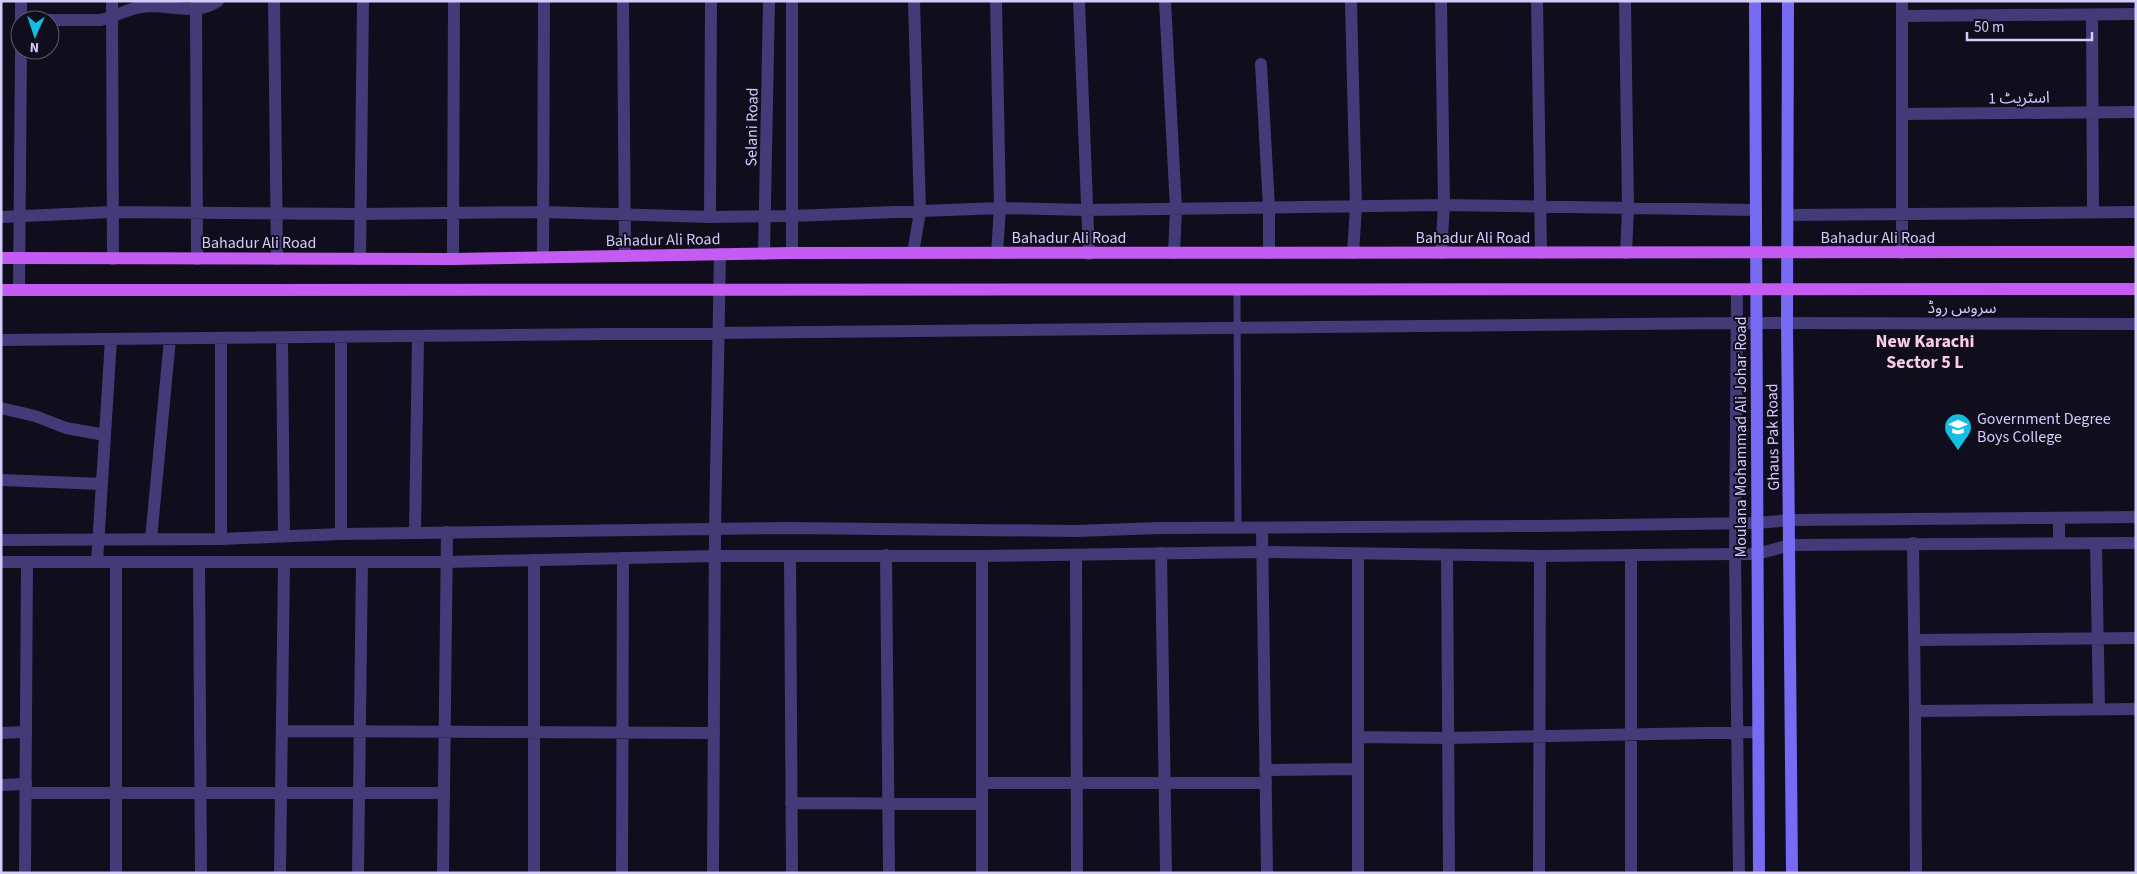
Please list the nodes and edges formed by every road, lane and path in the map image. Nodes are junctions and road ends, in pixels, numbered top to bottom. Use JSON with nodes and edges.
{"nodes":[{"id":1,"x":112,"y":1,"type":"edge"},
{"id":2,"x":218,"y":1,"type":"edge"},
{"id":3,"x":274,"y":1,"type":"edge"},
{"id":4,"x":362,"y":1,"type":"edge"},
{"id":5,"x":454,"y":1,"type":"edge"},
{"id":6,"x":544,"y":1,"type":"edge"},
{"id":7,"x":623,"y":1,"type":"edge"},
{"id":8,"x":711,"y":1,"type":"edge"},
{"id":9,"x":769,"y":1,"type":"edge"},
{"id":10,"x":792,"y":1,"type":"edge"},
{"id":11,"x":914,"y":1,"type":"edge"},
{"id":12,"x":996,"y":1,"type":"edge"},
{"id":13,"x":1079,"y":1,"type":"edge"},
{"id":14,"x":1166,"y":1,"type":"edge"},
{"id":15,"x":1351,"y":1,"type":"edge"},
{"id":16,"x":1441,"y":1,"type":"edge"},
{"id":17,"x":1537,"y":1,"type":"edge"},
{"id":18,"x":1625,"y":1,"type":"edge"},
{"id":19,"x":1755,"y":1,"type":"edge"},
{"id":20,"x":1788,"y":1,"type":"edge"},
{"id":21,"x":1902,"y":1,"type":"edge"},
{"id":22,"x":196,"y":5,"type":"edge"},
{"id":23,"x":2136,"y":14,"type":"edge"},
{"id":24,"x":2092,"y":15,"type":"junction"},
{"id":25,"x":1902,"y":16,"type":"junction"},
{"id":26,"x":112,"y":18,"type":"junction"},
{"id":27,"x":60,"y":20,"type":"edge"},
{"id":28,"x":21,"y":60,"type":"edge"},
{"id":29,"x":1261,"y":64,"type":"dead end"},
{"id":30,"x":2136,"y":112,"type":"edge"},
{"id":31,"x":2093,"y":113,"type":"junction"},
{"id":32,"x":1902,"y":114,"type":"junction"},
{"id":33,"x":1444,"y":206,"type":"junction"},
{"id":34,"x":1356,"y":207,"type":"junction"},
{"id":35,"x":1540,"y":207,"type":"junction"},
{"id":36,"x":1000,"y":208,"type":"junction"},
{"id":37,"x":1269,"y":208,"type":"junction"},
{"id":38,"x":1628,"y":208,"type":"junction"},
{"id":39,"x":1176,"y":209,"type":"junction"},
{"id":40,"x":1086,"y":210,"type":"junction"},
{"id":41,"x":1756,"y":210,"type":"junction"},
{"id":42,"x":112,"y":212,"type":"junction"},
{"id":43,"x":544,"y":212,"type":"junction"},
{"id":44,"x":920,"y":212,"type":"junction"},
{"id":45,"x":2094,"y":212,"type":"junction"},
{"id":46,"x":2136,"y":212,"type":"edge"},
{"id":47,"x":197,"y":213,"type":"junction"},
{"id":48,"x":278,"y":213,"type":"junction"},
{"id":49,"x":452,"y":213,"type":"junction"},
{"id":50,"x":626,"y":213,"type":"junction"},
{"id":51,"x":361,"y":214,"type":"junction"},
{"id":52,"x":1902,"y":214,"type":"junction"},
{"id":53,"x":19,"y":216,"type":"junction"},
{"id":54,"x":766,"y":216,"type":"junction"},
{"id":55,"x":791,"y":216,"type":"junction"},
{"id":56,"x":1788,"y":216,"type":"junction"},
{"id":57,"x":1,"y":217,"type":"edge"},
{"id":58,"x":710,"y":217,"type":"junction"},
{"id":59,"x":2136,"y":252,"type":"edge"},
{"id":60,"x":792,"y":253,"type":"junction"},
{"id":61,"x":914,"y":253,"type":"junction"},
{"id":62,"x":997,"y":253,"type":"junction"},
{"id":63,"x":1174,"y":253,"type":"junction"},
{"id":64,"x":1269,"y":253,"type":"junction"},
{"id":65,"x":1353,"y":253,"type":"junction"},
{"id":66,"x":1441,"y":253,"type":"junction"},
{"id":67,"x":1541,"y":253,"type":"junction"},
{"id":68,"x":1626,"y":253,"type":"junction"},
{"id":69,"x":1756,"y":253,"type":"junction"},
{"id":70,"x":1789,"y":253,"type":"junction"},
{"id":71,"x":1902,"y":253,"type":"junction"},
{"id":72,"x":720,"y":254,"type":"junction"},
{"id":73,"x":764,"y":254,"type":"junction"},
{"id":74,"x":1089,"y":254,"type":"junction"},
{"id":75,"x":625,"y":256,"type":"junction"},
{"id":76,"x":543,"y":257,"type":"junction"},
{"id":77,"x":1,"y":258,"type":"edge"},
{"id":78,"x":20,"y":258,"type":"junction"},
{"id":79,"x":197,"y":258,"type":"junction"},
{"id":80,"x":113,"y":259,"type":"junction"},
{"id":81,"x":277,"y":259,"type":"junction"},
{"id":82,"x":360,"y":259,"type":"junction"},
{"id":83,"x":453,"y":259,"type":"junction"},
{"id":84,"x":2136,"y":288,"type":"edge"},
{"id":85,"x":1237,"y":289,"type":"junction"},
{"id":86,"x":1755,"y":289,"type":"junction"},
{"id":87,"x":1788,"y":289,"type":"junction"},
{"id":88,"x":1,"y":290,"type":"edge"},
{"id":89,"x":19,"y":290,"type":"junction"},
{"id":90,"x":719,"y":290,"type":"junction"},
{"id":91,"x":1737,"y":290,"type":"junction"},
{"id":92,"x":1736,"y":323,"type":"junction"},
{"id":93,"x":1756,"y":323,"type":"junction"},
{"id":94,"x":1787,"y":323,"type":"junction"},
{"id":95,"x":2136,"y":324,"type":"edge"},
{"id":96,"x":1238,"y":330,"type":"junction"},
{"id":97,"x":719,"y":333,"type":"junction"},
{"id":98,"x":418,"y":337,"type":"junction"},
{"id":99,"x":221,"y":338,"type":"junction"},
{"id":100,"x":341,"y":338,"type":"junction"},
{"id":101,"x":112,"y":339,"type":"junction"},
{"id":102,"x":170,"y":339,"type":"junction"},
{"id":103,"x":282,"y":339,"type":"junction"},
{"id":104,"x":1,"y":340,"type":"edge"},
{"id":105,"x":1,"y":408,"type":"edge"},
{"id":106,"x":105,"y":435,"type":"junction"},
{"id":107,"x":1,"y":480,"type":"edge"},
{"id":108,"x":102,"y":484,"type":"junction"},
{"id":109,"x":2136,"y":517,"type":"edge"},
{"id":110,"x":2059,"y":518,"type":"junction"},
{"id":111,"x":1790,"y":520,"type":"junction"},
{"id":112,"x":1735,"y":523,"type":"junction"},
{"id":113,"x":1757,"y":523,"type":"junction"},
{"id":114,"x":1262,"y":528,"type":"junction"},
{"id":115,"x":716,"y":529,"type":"junction"},
{"id":116,"x":1238,"y":529,"type":"junction"},
{"id":117,"x":447,"y":532,"type":"junction"},
{"id":118,"x":415,"y":533,"type":"junction"},
{"id":119,"x":342,"y":534,"type":"junction"},
{"id":120,"x":284,"y":536,"type":"junction"},
{"id":121,"x":151,"y":539,"type":"junction"},
{"id":122,"x":221,"y":539,"type":"junction"},
{"id":123,"x":1,"y":540,"type":"edge"},
{"id":124,"x":98,"y":540,"type":"junction"},
{"id":125,"x":1913,"y":543,"type":"junction"},
{"id":126,"x":2059,"y":543,"type":"junction"},
{"id":127,"x":2096,"y":543,"type":"junction"},
{"id":128,"x":2136,"y":543,"type":"edge"},
{"id":129,"x":1790,"y":545,"type":"junction"},
{"id":130,"x":1262,"y":552,"type":"junction"},
{"id":131,"x":1160,"y":553,"type":"junction"},
{"id":132,"x":1358,"y":554,"type":"junction"},
{"id":133,"x":1631,"y":554,"type":"junction"},
{"id":134,"x":1735,"y":554,"type":"junction"},
{"id":135,"x":1757,"y":554,"type":"junction"},
{"id":136,"x":886,"y":555,"type":"junction"},
{"id":137,"x":1076,"y":555,"type":"junction"},
{"id":138,"x":1447,"y":555,"type":"junction"},
{"id":139,"x":715,"y":556,"type":"junction"},
{"id":140,"x":790,"y":556,"type":"junction"},
{"id":141,"x":982,"y":556,"type":"junction"},
{"id":142,"x":1540,"y":556,"type":"junction"},
{"id":143,"x":623,"y":558,"type":"junction"},
{"id":144,"x":534,"y":560,"type":"junction"},
{"id":145,"x":1,"y":562,"type":"edge"},
{"id":146,"x":28,"y":562,"type":"junction"},
{"id":147,"x":97,"y":562,"type":"junction"},
{"id":148,"x":116,"y":562,"type":"junction"},
{"id":149,"x":199,"y":562,"type":"junction"},
{"id":150,"x":284,"y":562,"type":"junction"},
{"id":151,"x":362,"y":562,"type":"junction"},
{"id":152,"x":447,"y":562,"type":"junction"},
{"id":153,"x":2136,"y":638,"type":"edge"},
{"id":154,"x":2098,"y":639,"type":"junction"},
{"id":155,"x":1916,"y":640,"type":"junction"},
{"id":156,"x":2136,"y":709,"type":"edge"},
{"id":157,"x":2099,"y":710,"type":"junction"},
{"id":158,"x":1915,"y":711,"type":"junction"},
{"id":159,"x":283,"y":731,"type":"junction"},
{"id":160,"x":26,"y":732,"type":"junction"},
{"id":161,"x":359,"y":732,"type":"junction"},
{"id":162,"x":445,"y":732,"type":"junction"},
{"id":163,"x":1739,"y":732,"type":"junction"},
{"id":164,"x":1758,"y":732,"type":"junction"},
{"id":165,"x":1,"y":733,"type":"edge"},
{"id":166,"x":534,"y":733,"type":"junction"},
{"id":167,"x":622,"y":733,"type":"junction"},
{"id":168,"x":714,"y":733,"type":"junction"},
{"id":169,"x":1631,"y":734,"type":"junction"},
{"id":170,"x":1540,"y":736,"type":"junction"},
{"id":171,"x":1358,"y":737,"type":"junction"},
{"id":172,"x":1448,"y":738,"type":"junction"},
{"id":173,"x":1358,"y":769,"type":"junction"},
{"id":174,"x":1266,"y":770,"type":"junction"},
{"id":175,"x":982,"y":783,"type":"junction"},
{"id":176,"x":1077,"y":783,"type":"junction"},
{"id":177,"x":1165,"y":783,"type":"junction"},
{"id":178,"x":1266,"y":783,"type":"junction"},
{"id":179,"x":1,"y":785,"type":"edge"},
{"id":180,"x":26,"y":789,"type":"junction"},
{"id":181,"x":116,"y":793,"type":"junction"},
{"id":182,"x":200,"y":793,"type":"junction"},
{"id":183,"x":282,"y":793,"type":"junction"},
{"id":184,"x":358,"y":793,"type":"junction"},
{"id":185,"x":444,"y":793,"type":"junction"},
{"id":186,"x":791,"y":803,"type":"junction"},
{"id":187,"x":889,"y":804,"type":"junction"},
{"id":188,"x":982,"y":804,"type":"junction"},
{"id":189,"x":25,"y":873,"type":"edge"},
{"id":190,"x":116,"y":873,"type":"edge"},
{"id":191,"x":201,"y":873,"type":"edge"},
{"id":192,"x":280,"y":873,"type":"edge"},
{"id":193,"x":358,"y":873,"type":"edge"},
{"id":194,"x":443,"y":873,"type":"edge"},
{"id":195,"x":534,"y":873,"type":"edge"},
{"id":196,"x":622,"y":873,"type":"edge"},
{"id":197,"x":713,"y":873,"type":"edge"},
{"id":198,"x":792,"y":873,"type":"edge"},
{"id":199,"x":889,"y":873,"type":"edge"},
{"id":200,"x":982,"y":873,"type":"edge"},
{"id":201,"x":1076,"y":873,"type":"edge"},
{"id":202,"x":1166,"y":873,"type":"edge"},
{"id":203,"x":1267,"y":873,"type":"edge"},
{"id":204,"x":1358,"y":873,"type":"edge"},
{"id":205,"x":1449,"y":873,"type":"edge"},
{"id":206,"x":1539,"y":873,"type":"edge"},
{"id":207,"x":1631,"y":873,"type":"edge"},
{"id":208,"x":1739,"y":873,"type":"edge"},
{"id":209,"x":1759,"y":873,"type":"edge"},
{"id":210,"x":1792,"y":873,"type":"edge"},
{"id":211,"x":1916,"y":873,"type":"edge"}],
"edges":[{"from":1,"to":26,"type":"street"},
{"from":2,"to":22,"type":"street"},
{"from":3,"to":48,"type":"street"},
{"from":4,"to":51,"type":"street"},
{"from":5,"to":49,"type":"street"},
{"from":6,"to":43,"type":"street"},
{"from":7,"to":50,"type":"street"},
{"from":8,"to":58,"type":"street"},
{"from":9,"to":54,"type":"street","name":"Selani Road"},
{"from":10,"to":55,"type":"street"},
{"from":11,"to":44,"type":"street"},
{"from":12,"to":36,"type":"street"},
{"from":13,"to":40,"type":"street"},
{"from":14,"to":39,"type":"street"},
{"from":15,"to":34,"type":"street"},
{"from":16,"to":33,"type":"street"},
{"from":17,"to":35,"type":"street"},
{"from":18,"to":38,"type":"street"},
{"from":19,"to":41,"type":"main road","name":"Moulana Mohammad Ali Johar Road"},
{"from":20,"to":56,"type":"main road","name":"Ghaus Pak Road"},
{"from":21,"to":25,"type":"street"},
{"from":22,"to":26,"type":"street"},
{"from":22,"to":47,"type":"street"},
{"from":23,"to":24,"type":"street"},
{"from":24,"to":25,"type":"street"},
{"from":24,"to":31,"type":"street"},
{"from":25,"to":32,"type":"street"},
{"from":26,"to":27,"type":"street"},
{"from":26,"to":42,"type":"street"},
{"from":28,"to":53,"type":"street"},
{"from":29,"to":37,"type":"street"},
{"from":30,"to":31,"type":"street","name":"اسٹریٹ 1"},
{"from":31,"to":32,"type":"street","name":"اسٹریٹ 1"},
{"from":31,"to":45,"type":"street"},
{"from":32,"to":52,"type":"street"},
{"from":33,"to":34,"type":"street"},
{"from":33,"to":35,"type":"street"},
{"from":33,"to":66,"type":"street"},
{"from":34,"to":37,"type":"street"},
{"from":34,"to":65,"type":"street"},
{"from":35,"to":38,"type":"street"},
{"from":35,"to":67,"type":"street"},
{"from":36,"to":40,"type":"street"},
{"from":36,"to":44,"type":"street"},
{"from":36,"to":62,"type":"street"},
{"from":37,"to":39,"type":"street"},
{"from":37,"to":64,"type":"street"},
{"from":38,"to":41,"type":"street"},
{"from":38,"to":68,"type":"street"},
{"from":39,"to":40,"type":"street"},
{"from":39,"to":63,"type":"street"},
{"from":40,"to":74,"type":"street"},
{"from":41,"to":69,"type":"main road","name":"Moulana Mohammad Ali Johar Road"},
{"from":42,"to":47,"type":"street"},
{"from":42,"to":53,"type":"street"},
{"from":42,"to":80,"type":"street"},
{"from":43,"to":49,"type":"street"},
{"from":43,"to":50,"type":"street"},
{"from":43,"to":76,"type":"street"},
{"from":44,"to":55,"type":"street"},
{"from":44,"to":61,"type":"street"},
{"from":45,"to":46,"type":"street"},
{"from":45,"to":52,"type":"street"},
{"from":47,"to":48,"type":"street"},
{"from":47,"to":79,"type":"street"},
{"from":48,"to":51,"type":"street"},
{"from":48,"to":81,"type":"street"},
{"from":49,"to":51,"type":"street"},
{"from":49,"to":83,"type":"street"},
{"from":50,"to":58,"type":"street"},
{"from":50,"to":75,"type":"street"},
{"from":51,"to":82,"type":"street"},
{"from":52,"to":56,"type":"street"},
{"from":52,"to":71,"type":"street"},
{"from":53,"to":57,"type":"street"},
{"from":53,"to":78,"type":"street"},
{"from":54,"to":55,"type":"street"},
{"from":54,"to":58,"type":"street"},
{"from":54,"to":73,"type":"street","name":"Selani Road"},
{"from":55,"to":60,"type":"street"},
{"from":56,"to":70,"type":"main road","name":"Ghaus Pak Road"},
{"from":59,"to":71,"type":"main road","name":"Bahadur Ali Road"},
{"from":60,"to":61,"type":"main road","name":"Bahadur Ali Road"},
{"from":60,"to":73,"type":"main road","name":"Bahadur Ali Road"},
{"from":61,"to":62,"type":"main road","name":"Bahadur Ali Road"},
{"from":62,"to":74,"type":"main road","name":"Bahadur Ali Road"},
{"from":63,"to":64,"type":"main road","name":"Bahadur Ali Road"},
{"from":63,"to":74,"type":"main road","name":"Bahadur Ali Road"},
{"from":64,"to":65,"type":"main road","name":"Bahadur Ali Road"},
{"from":65,"to":66,"type":"main road","name":"Bahadur Ali Road"},
{"from":66,"to":67,"type":"main road","name":"Bahadur Ali Road"},
{"from":67,"to":68,"type":"main road","name":"Bahadur Ali Road"},
{"from":68,"to":69,"type":"main road","name":"Bahadur Ali Road"},
{"from":69,"to":70,"type":"main road","name":"Bahadur Ali Road"},
{"from":69,"to":86,"type":"main road","name":"Moulana Mohammad Ali Johar Road"},
{"from":70,"to":71,"type":"main road","name":"Bahadur Ali Road"},
{"from":70,"to":87,"type":"main road","name":"Ghaus Pak Road"},
{"from":72,"to":73,"type":"main road","name":"Bahadur Ali Road"},
{"from":72,"to":75,"type":"main road","name":"Bahadur Ali Road"},
{"from":72,"to":90,"type":"street"},
{"from":75,"to":76,"type":"main road","name":"Bahadur Ali Road"},
{"from":76,"to":83,"type":"main road","name":"Bahadur Ali Road"},
{"from":77,"to":78,"type":"main road","name":"Bahadur Ali Road"},
{"from":78,"to":80,"type":"main road","name":"Bahadur Ali Road"},
{"from":78,"to":89,"type":"street"},
{"from":79,"to":80,"type":"main road","name":"Bahadur Ali Road"},
{"from":79,"to":81,"type":"main road","name":"Bahadur Ali Road"},
{"from":81,"to":82,"type":"main road","name":"Bahadur Ali Road"},
{"from":82,"to":83,"type":"main road","name":"Bahadur Ali Road"},
{"from":84,"to":87,"type":"main road"},
{"from":85,"to":90,"type":"main road"},
{"from":85,"to":91,"type":"main road"},
{"from":85,"to":96,"type":"lane"},
{"from":86,"to":87,"type":"main road"},
{"from":86,"to":91,"type":"main road"},
{"from":86,"to":93,"type":"main road","name":"Moulana Mohammad Ali Johar Road"},
{"from":87,"to":94,"type":"main road","name":"Ghaus Pak Road"},
{"from":88,"to":89,"type":"main road"},
{"from":89,"to":90,"type":"main road"},
{"from":90,"to":97,"type":"street"},
{"from":91,"to":92,"type":"street"},
{"from":92,"to":93,"type":"street","name":"سروس روڈ"},
{"from":92,"to":96,"type":"street","name":"سروس روڈ"},
{"from":92,"to":112,"type":"street"},
{"from":93,"to":94,"type":"street","name":"سروس روڈ"},
{"from":93,"to":113,"type":"main road","name":"Moulana Mohammad Ali Johar Road"},
{"from":94,"to":95,"type":"street","name":"سروس روڈ"},
{"from":94,"to":111,"type":"main road","name":"Ghaus Pak Road"},
{"from":96,"to":97,"type":"street","name":"سروس روڈ"},
{"from":96,"to":116,"type":"lane"},
{"from":97,"to":98,"type":"street","name":"سروس روڈ"},
{"from":97,"to":115,"type":"street"},
{"from":98,"to":100,"type":"street","name":"سروس روڈ"},
{"from":98,"to":118,"type":"street"},
{"from":99,"to":102,"type":"street","name":"سروس روڈ"},
{"from":99,"to":103,"type":"street","name":"سروس روڈ"},
{"from":99,"to":122,"type":"street"},
{"from":100,"to":103,"type":"street","name":"سروس روڈ"},
{"from":100,"to":119,"type":"street"},
{"from":101,"to":102,"type":"street","name":"سروس روڈ"},
{"from":101,"to":104,"type":"street","name":"سروس روڈ"},
{"from":101,"to":106,"type":"street"},
{"from":102,"to":121,"type":"street"},
{"from":103,"to":120,"type":"street"},
{"from":105,"to":106,"type":"street"},
{"from":106,"to":108,"type":"street"},
{"from":107,"to":108,"type":"street"},
{"from":108,"to":124,"type":"street"},
{"from":109,"to":110,"type":"street"},
{"from":110,"to":111,"type":"street"},
{"from":110,"to":126,"type":"street"},
{"from":111,"to":113,"type":"street"},
{"from":111,"to":129,"type":"main road","name":"Ghaus Pak Road"},
{"from":112,"to":113,"type":"street"},
{"from":112,"to":114,"type":"street"},
{"from":112,"to":134,"type":"street"},
{"from":113,"to":135,"type":"main road","name":"Moulana Mohammad Ali Johar Road"},
{"from":114,"to":116,"type":"street"},
{"from":114,"to":130,"type":"street"},
{"from":115,"to":116,"type":"street"},
{"from":115,"to":117,"type":"street"},
{"from":115,"to":139,"type":"street"},
{"from":117,"to":118,"type":"street"},
{"from":117,"to":152,"type":"street"},
{"from":118,"to":119,"type":"street"},
{"from":119,"to":120,"type":"street"},
{"from":120,"to":122,"type":"street"},
{"from":121,"to":122,"type":"street"},
{"from":121,"to":124,"type":"street"},
{"from":123,"to":124,"type":"street"},
{"from":124,"to":147,"type":"street"},
{"from":125,"to":126,"type":"street"},
{"from":125,"to":129,"type":"street"},
{"from":125,"to":155,"type":"street"},
{"from":126,"to":127,"type":"street"},
{"from":127,"to":128,"type":"street"},
{"from":127,"to":154,"type":"street"},
{"from":129,"to":135,"type":"street"},
{"from":129,"to":210,"type":"main road","name":"Ghaus Pak Road"},
{"from":130,"to":131,"type":"street"},
{"from":130,"to":132,"type":"street"},
{"from":130,"to":174,"type":"street"},
{"from":131,"to":137,"type":"street"},
{"from":131,"to":177,"type":"street"},
{"from":132,"to":138,"type":"street"},
{"from":132,"to":171,"type":"street"},
{"from":133,"to":134,"type":"street"},
{"from":133,"to":142,"type":"street"},
{"from":133,"to":169,"type":"street"},
{"from":134,"to":135,"type":"street"},
{"from":134,"to":163,"type":"street"},
{"from":135,"to":164,"type":"main road","name":"Moulana Mohammad Ali Johar Road"},
{"from":136,"to":140,"type":"street"},
{"from":136,"to":141,"type":"street"},
{"from":136,"to":187,"type":"street"},
{"from":137,"to":141,"type":"street"},
{"from":137,"to":176,"type":"street"},
{"from":138,"to":142,"type":"street"},
{"from":138,"to":172,"type":"street"},
{"from":139,"to":140,"type":"street"},
{"from":139,"to":143,"type":"street"},
{"from":139,"to":168,"type":"street"},
{"from":140,"to":186,"type":"street"},
{"from":141,"to":175,"type":"street"},
{"from":142,"to":170,"type":"street"},
{"from":143,"to":144,"type":"street"},
{"from":143,"to":167,"type":"street"},
{"from":144,"to":152,"type":"street"},
{"from":144,"to":166,"type":"street"},
{"from":145,"to":146,"type":"street"},
{"from":146,"to":147,"type":"street"},
{"from":146,"to":160,"type":"street"},
{"from":147,"to":148,"type":"street"},
{"from":148,"to":149,"type":"street"},
{"from":148,"to":181,"type":"street"},
{"from":149,"to":150,"type":"street"},
{"from":149,"to":182,"type":"street"},
{"from":150,"to":151,"type":"street"},
{"from":150,"to":159,"type":"street"},
{"from":151,"to":152,"type":"street"},
{"from":151,"to":161,"type":"street"},
{"from":152,"to":162,"type":"street"},
{"from":153,"to":154,"type":"street"},
{"from":154,"to":155,"type":"street"},
{"from":154,"to":157,"type":"street"},
{"from":155,"to":158,"type":"street"},
{"from":156,"to":157,"type":"street"},
{"from":157,"to":158,"type":"street"},
{"from":158,"to":211,"type":"street"},
{"from":159,"to":161,"type":"street"},
{"from":159,"to":183,"type":"street"},
{"from":160,"to":165,"type":"street"},
{"from":160,"to":180,"type":"street"},
{"from":161,"to":162,"type":"street"},
{"from":161,"to":184,"type":"street"},
{"from":162,"to":166,"type":"street"},
{"from":162,"to":185,"type":"street"},
{"from":163,"to":164,"type":"street"},
{"from":163,"to":169,"type":"street"},
{"from":163,"to":208,"type":"street"},
{"from":164,"to":209,"type":"main road","name":"Moulana Mohammad Ali Johar Road"},
{"from":166,"to":167,"type":"street"},
{"from":166,"to":195,"type":"street"},
{"from":167,"to":168,"type":"street"},
{"from":167,"to":196,"type":"street"},
{"from":168,"to":197,"type":"street"},
{"from":169,"to":170,"type":"street"},
{"from":169,"to":207,"type":"street"},
{"from":170,"to":172,"type":"street"},
{"from":170,"to":206,"type":"street"},
{"from":171,"to":172,"type":"street"},
{"from":171,"to":173,"type":"street"},
{"from":172,"to":205,"type":"street"},
{"from":173,"to":174,"type":"street"},
{"from":173,"to":204,"type":"street"},
{"from":174,"to":178,"type":"street"},
{"from":175,"to":176,"type":"street"},
{"from":175,"to":188,"type":"street"},
{"from":176,"to":177,"type":"street"},
{"from":176,"to":201,"type":"street"},
{"from":177,"to":178,"type":"street"},
{"from":177,"to":202,"type":"street"},
{"from":178,"to":203,"type":"street"},
{"from":179,"to":180,"type":"street"},
{"from":180,"to":181,"type":"street"},
{"from":180,"to":189,"type":"street"},
{"from":181,"to":182,"type":"street"},
{"from":181,"to":190,"type":"street"},
{"from":182,"to":183,"type":"street"},
{"from":182,"to":191,"type":"street"},
{"from":183,"to":184,"type":"street"},
{"from":183,"to":192,"type":"street"},
{"from":184,"to":185,"type":"street"},
{"from":184,"to":193,"type":"street"},
{"from":185,"to":194,"type":"street"},
{"from":186,"to":187,"type":"street"},
{"from":186,"to":198,"type":"street"},
{"from":187,"to":188,"type":"street"},
{"from":187,"to":199,"type":"street"},
{"from":188,"to":200,"type":"street"}]}
